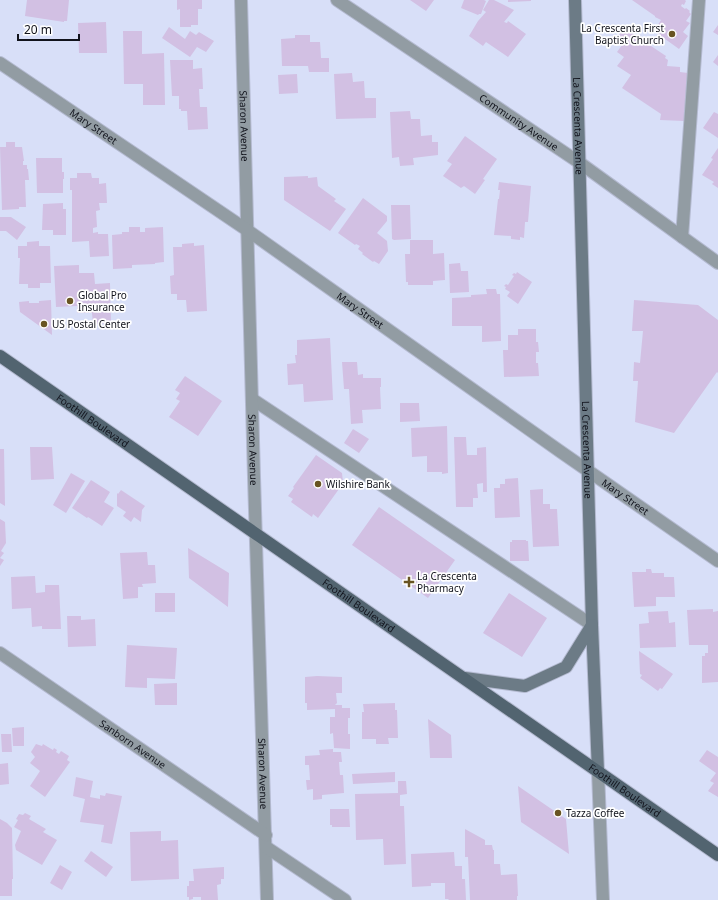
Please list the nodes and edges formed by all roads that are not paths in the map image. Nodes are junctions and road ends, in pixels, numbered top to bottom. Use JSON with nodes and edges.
{"nodes":[{"id":1,"x":241,"y":0,"type":"edge"},
{"id":2,"x":337,"y":0,"type":"edge"},
{"id":3,"x":575,"y":0,"type":"edge"},
{"id":4,"x":699,"y":0,"type":"edge"},
{"id":5,"x":0,"y":63,"type":"edge"},
{"id":6,"x":580,"y":163,"type":"junction"},
{"id":7,"x":247,"y":230,"type":"junction"},
{"id":8,"x":682,"y":236,"type":"junction"},
{"id":9,"x":718,"y":262,"type":"edge"},
{"id":10,"x":0,"y":356,"type":"edge"},
{"id":11,"x":252,"y":399,"type":"junction"},
{"id":12,"x":588,"y":471,"type":"junction"},
{"id":13,"x":255,"y":533,"type":"junction"},
{"id":14,"x":718,"y":561,"type":"edge"},
{"id":15,"x":592,"y":625,"type":"junction"},
{"id":16,"x":0,"y":654,"type":"edge"},
{"id":17,"x":464,"y":678,"type":"junction"},
{"id":18,"x":598,"y":771,"type":"junction"},
{"id":19,"x":266,"y":841,"type":"junction"},
{"id":20,"x":718,"y":855,"type":"edge"},
{"id":21,"x":267,"y":900,"type":"edge"},
{"id":22,"x":345,"y":900,"type":"edge"},
{"id":23,"x":603,"y":900,"type":"edge"}],
"edges":[{"from":1,"to":7,"type":"street","name":"Sharon Avenue"},
{"from":2,"to":6,"type":"street","name":"Community Avenue"},
{"from":3,"to":6,"type":"main road","name":"La Crescenta Avenue"},
{"from":4,"to":8,"type":"street"},
{"from":5,"to":7,"type":"street","name":"Mary Street"},
{"from":6,"to":8,"type":"street","name":"Community Avenue"},
{"from":6,"to":12,"type":"main road","name":"La Crescenta Avenue"},
{"from":7,"to":11,"type":"street","name":"Sharon Avenue"},
{"from":7,"to":12,"type":"street","name":"Mary Street"},
{"from":8,"to":9,"type":"street","name":"Community Avenue"},
{"from":10,"to":13,"type":"main road","name":"Foothill Boulevard"},
{"from":11,"to":13,"type":"street","name":"Sharon Avenue"},
{"from":11,"to":15,"type":"street"},
{"from":12,"to":14,"type":"street","name":"Mary Street"},
{"from":12,"to":15,"type":"main road","name":"La Crescenta Avenue"},
{"from":13,"to":17,"type":"main road","name":"Foothill Boulevard"},
{"from":13,"to":19,"type":"street","name":"Sharon Avenue"},
{"from":15,"to":17,"type":"main road"},
{"from":15,"to":18,"type":"main road","name":"La Crescenta Avenue"},
{"from":16,"to":19,"type":"street","name":"Sanborn Avenue"},
{"from":17,"to":18,"type":"main road","name":"Foothill Boulevard"},
{"from":18,"to":20,"type":"main road","name":"Foothill Boulevard"},
{"from":18,"to":23,"type":"street","name":"La Crescenta Avenue"},
{"from":19,"to":21,"type":"street","name":"Sharon Avenue"},
{"from":19,"to":22,"type":"street","name":"Sanborn Avenue"}]}
